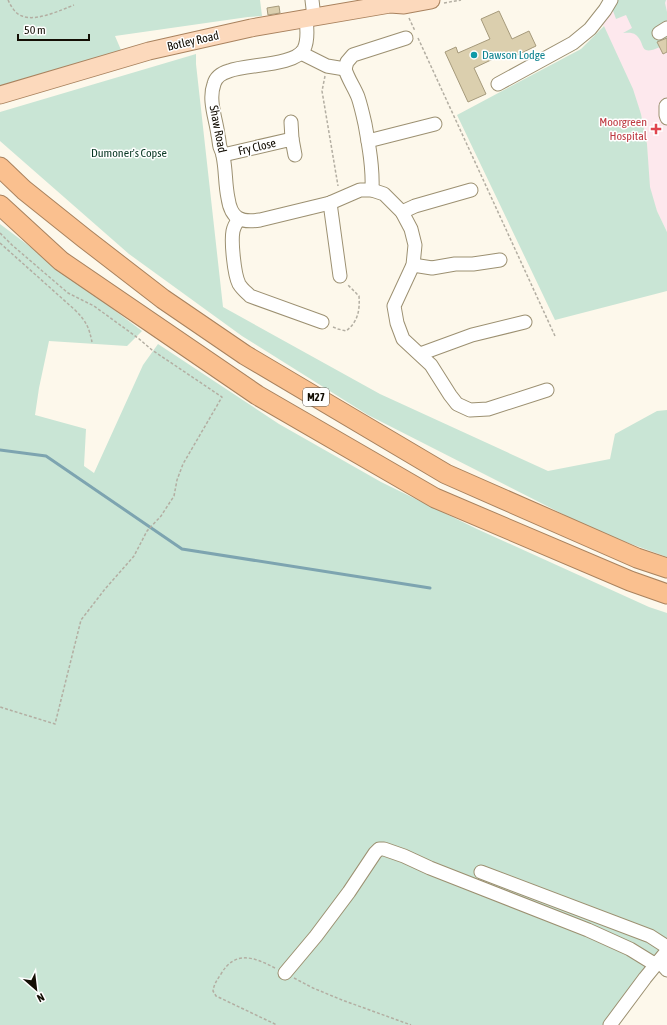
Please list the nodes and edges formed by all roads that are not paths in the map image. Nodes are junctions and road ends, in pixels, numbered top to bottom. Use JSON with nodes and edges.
{"nodes":[{"id":1,"x":312,"y":0,"type":"edge"},
{"id":2,"x":431,"y":0,"type":"edge"},
{"id":3,"x":611,"y":0,"type":"edge"},
{"id":4,"x":398,"y":3,"type":"edge"},
{"id":5,"x":310,"y":18,"type":"junction"},
{"id":6,"x":413,"y":36,"type":"road end"},
{"id":7,"x":301,"y":53,"type":"junction"},
{"id":8,"x":344,"y":68,"type":"junction"},
{"id":9,"x":498,"y":84,"type":"dead end"},
{"id":10,"x":3,"y":94,"type":"edge"},
{"id":11,"x":667,"y":105,"type":"edge"},
{"id":12,"x":667,"y":118,"type":"edge"},
{"id":13,"x":291,"y":122,"type":"dead end"},
{"id":14,"x":435,"y":124,"type":"dead end"},
{"id":15,"x":292,"y":139,"type":"junction"},
{"id":16,"x":368,"y":141,"type":"junction"},
{"id":17,"x":223,"y":155,"type":"junction"},
{"id":18,"x":295,"y":155,"type":"dead end"},
{"id":19,"x":0,"y":167,"type":"edge"},
{"id":20,"x":372,"y":190,"type":"junction"},
{"id":21,"x":471,"y":190,"type":"dead end"},
{"id":22,"x":335,"y":201,"type":"junction"},
{"id":23,"x":0,"y":205,"type":"edge"},
{"id":24,"x":402,"y":212,"type":"junction"},
{"id":25,"x":239,"y":219,"type":"junction"},
{"id":26,"x":500,"y":260,"type":"dead end"},
{"id":27,"x":414,"y":265,"type":"junction"},
{"id":28,"x":340,"y":276,"type":"road end"},
{"id":29,"x":322,"y":322,"type":"road end"},
{"id":30,"x":525,"y":322,"type":"dead end"},
{"id":31,"x":420,"y":354,"type":"junction"},
{"id":32,"x":547,"y":390,"type":"dead end"},
{"id":33,"x":667,"y":568,"type":"edge"},
{"id":34,"x":667,"y":594,"type":"edge"},
{"id":35,"x":481,"y":872,"type":"dead end"},
{"id":36,"x":667,"y":947,"type":"edge"},
{"id":37,"x":662,"y":962,"type":"edge"},
{"id":38,"x":285,"y":972,"type":"road end"},
{"id":39,"x":610,"y":1025,"type":"edge"}],
"edges":[{"from":1,"to":5,"type":"street"},
{"from":2,"to":4,"type":"main road","name":"Botley Road"},
{"from":3,"to":9,"type":"street"},
{"from":4,"to":5,"type":"main road","name":"Botley Road"},
{"from":5,"to":7,"type":"street"},
{"from":5,"to":10,"type":"main road","name":"Botley Road"},
{"from":6,"to":8,"type":"street"},
{"from":7,"to":8,"type":"street"},
{"from":7,"to":17,"type":"street","name":"Shaw Road"},
{"from":8,"to":16,"type":"street"},
{"from":11,"to":12,"type":"street"},
{"from":13,"to":15,"type":"street","name":"Fry Close"},
{"from":14,"to":16,"type":"street"},
{"from":15,"to":17,"type":"street","name":"Fry Close"},
{"from":15,"to":18,"type":"street","name":"Fry Close"},
{"from":16,"to":20,"type":"street"},
{"from":17,"to":25,"type":"street","name":"Shaw Road"},
{"from":19,"to":33,"type":"highway","number":"M27"},
{"from":20,"to":22,"type":"street"},
{"from":20,"to":24,"type":"street"},
{"from":21,"to":24,"type":"street"},
{"from":22,"to":25,"type":"street"},
{"from":22,"to":28,"type":"street"},
{"from":23,"to":34,"type":"highway","number":"M27"},
{"from":24,"to":27,"type":"street"},
{"from":25,"to":29,"type":"street"},
{"from":26,"to":27,"type":"street"},
{"from":27,"to":31,"type":"street"},
{"from":30,"to":31,"type":"street"},
{"from":31,"to":32,"type":"street"},
{"from":35,"to":36,"type":"street"},
{"from":37,"to":38,"type":"street"},
{"from":37,"to":39,"type":"street"}]}
